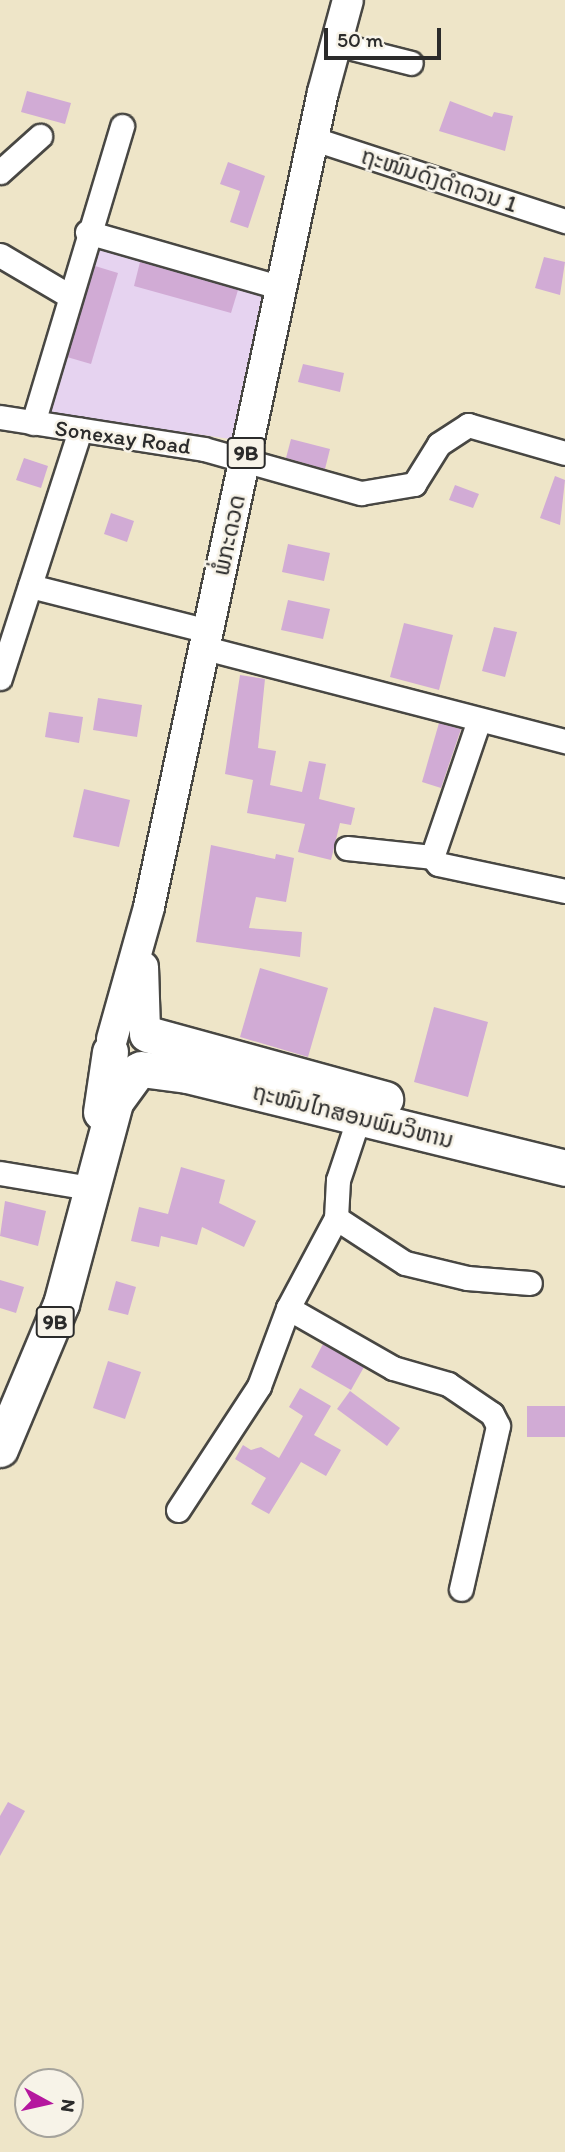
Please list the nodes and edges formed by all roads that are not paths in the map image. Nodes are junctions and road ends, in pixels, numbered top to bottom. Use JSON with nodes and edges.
{"nodes":[{"id":1,"x":348,"y":0,"type":"edge"},
{"id":2,"x":336,"y":44,"type":"junction"},
{"id":3,"x":411,"y":63,"type":"dead end"},
{"id":4,"x":122,"y":126,"type":"dead end"},
{"id":5,"x":40,"y":136,"type":"dead end"},
{"id":6,"x":314,"y":139,"type":"junction"},
{"id":7,"x":0,"y":172,"type":"edge"},
{"id":8,"x":565,"y":221,"type":"edge"},
{"id":9,"x":87,"y":232,"type":"junction"},
{"id":10,"x":0,"y":256,"type":"edge"},
{"id":11,"x":282,"y":288,"type":"junction"},
{"id":12,"x":68,"y":295,"type":"junction"},
{"id":13,"x":0,"y":417,"type":"edge"},
{"id":14,"x":33,"y":423,"type":"junction"},
{"id":15,"x":80,"y":430,"type":"junction"},
{"id":16,"x":565,"y":453,"type":"edge"},
{"id":17,"x":245,"y":459,"type":"junction"},
{"id":18,"x":30,"y":586,"type":"junction"},
{"id":19,"x":206,"y":639,"type":"junction"},
{"id":20,"x":0,"y":678,"type":"edge"},
{"id":21,"x":479,"y":720,"type":"junction"},
{"id":22,"x":565,"y":741,"type":"edge"},
{"id":23,"x":346,"y":848,"type":"dead end"},
{"id":24,"x":432,"y":857,"type":"junction"},
{"id":25,"x":565,"y":891,"type":"edge"},
{"id":26,"x":149,"y":907,"type":"junction"},
{"id":27,"x":146,"y":1033,"type":"junction"},
{"id":28,"x":125,"y":1057,"type":"junction"},
{"id":29,"x":359,"y":1117,"type":"junction"},
{"id":30,"x":550,"y":1153,"type":"edge"},
{"id":31,"x":0,"y":1172,"type":"edge"},
{"id":32,"x":90,"y":1188,"type":"junction"},
{"id":33,"x":336,"y":1218,"type":"junction"},
{"id":34,"x":530,"y":1283,"type":"dead end"},
{"id":35,"x":288,"y":1308,"type":"junction"},
{"id":36,"x":0,"y":1449,"type":"edge"},
{"id":37,"x":178,"y":1510,"type":"dead end"},
{"id":38,"x":460,"y":1589,"type":"dead end"}],
"edges":[{"from":1,"to":2,"type":"main road","name":"ພໍ່ກະດວດ","number":"9B"},
{"from":2,"to":3,"type":"street"},
{"from":2,"to":6,"type":"main road","name":"ພໍ່ກະດວດ","number":"9B"},
{"from":4,"to":9,"type":"street"},
{"from":5,"to":7,"type":"street"},
{"from":6,"to":8,"type":"street","name":"ຖະໜົນດົງດຳດວນ 1"},
{"from":6,"to":11,"type":"main road","name":"ພໍ່ກະດວດ","number":"9B"},
{"from":9,"to":11,"type":"street"},
{"from":9,"to":12,"type":"street"},
{"from":10,"to":12,"type":"street"},
{"from":11,"to":17,"type":"main road","name":"ພໍ່ກະດວດ","number":"9B"},
{"from":12,"to":14,"type":"street"},
{"from":13,"to":14,"type":"street","name":"Sonexay Road"},
{"from":14,"to":15,"type":"street","name":"Sonexay Road"},
{"from":15,"to":17,"type":"street","name":"Sonexay Road"},
{"from":15,"to":18,"type":"street"},
{"from":16,"to":17,"type":"street","name":"Sonexay Road"},
{"from":17,"to":19,"type":"main road","name":"ພໍ່ກະດວດ","number":"9B"},
{"from":18,"to":19,"type":"street"},
{"from":18,"to":20,"type":"street"},
{"from":19,"to":21,"type":"street"},
{"from":19,"to":26,"type":"main road","name":"ພໍ່ກະດວດ","number":"9B"},
{"from":21,"to":22,"type":"street"},
{"from":21,"to":24,"type":"street"},
{"from":23,"to":24,"type":"street"},
{"from":24,"to":25,"type":"street"},
{"from":26,"to":27,"type":"main road","number":"9B"},
{"from":26,"to":28,"type":"main road","number":"9B"},
{"from":27,"to":28,"type":"highway"},
{"from":27,"to":30,"type":"highway","name":"ຖະໜົນໄກສອນພົມວິຫານ"},
{"from":28,"to":29,"type":"highway","name":"ຖະໜົນໄກສອນພົມວິຫານ"},
{"from":28,"to":32,"type":"highway","number":"9B"},
{"from":29,"to":30,"type":"highway","name":"ຖະໜົນໄກສອນພົມວິຫານ"},
{"from":29,"to":33,"type":"street"},
{"from":31,"to":32,"type":"street"},
{"from":32,"to":36,"type":"highway","number":"9B"},
{"from":33,"to":34,"type":"street"},
{"from":33,"to":35,"type":"street"},
{"from":35,"to":37,"type":"street"},
{"from":35,"to":38,"type":"street"}]}
